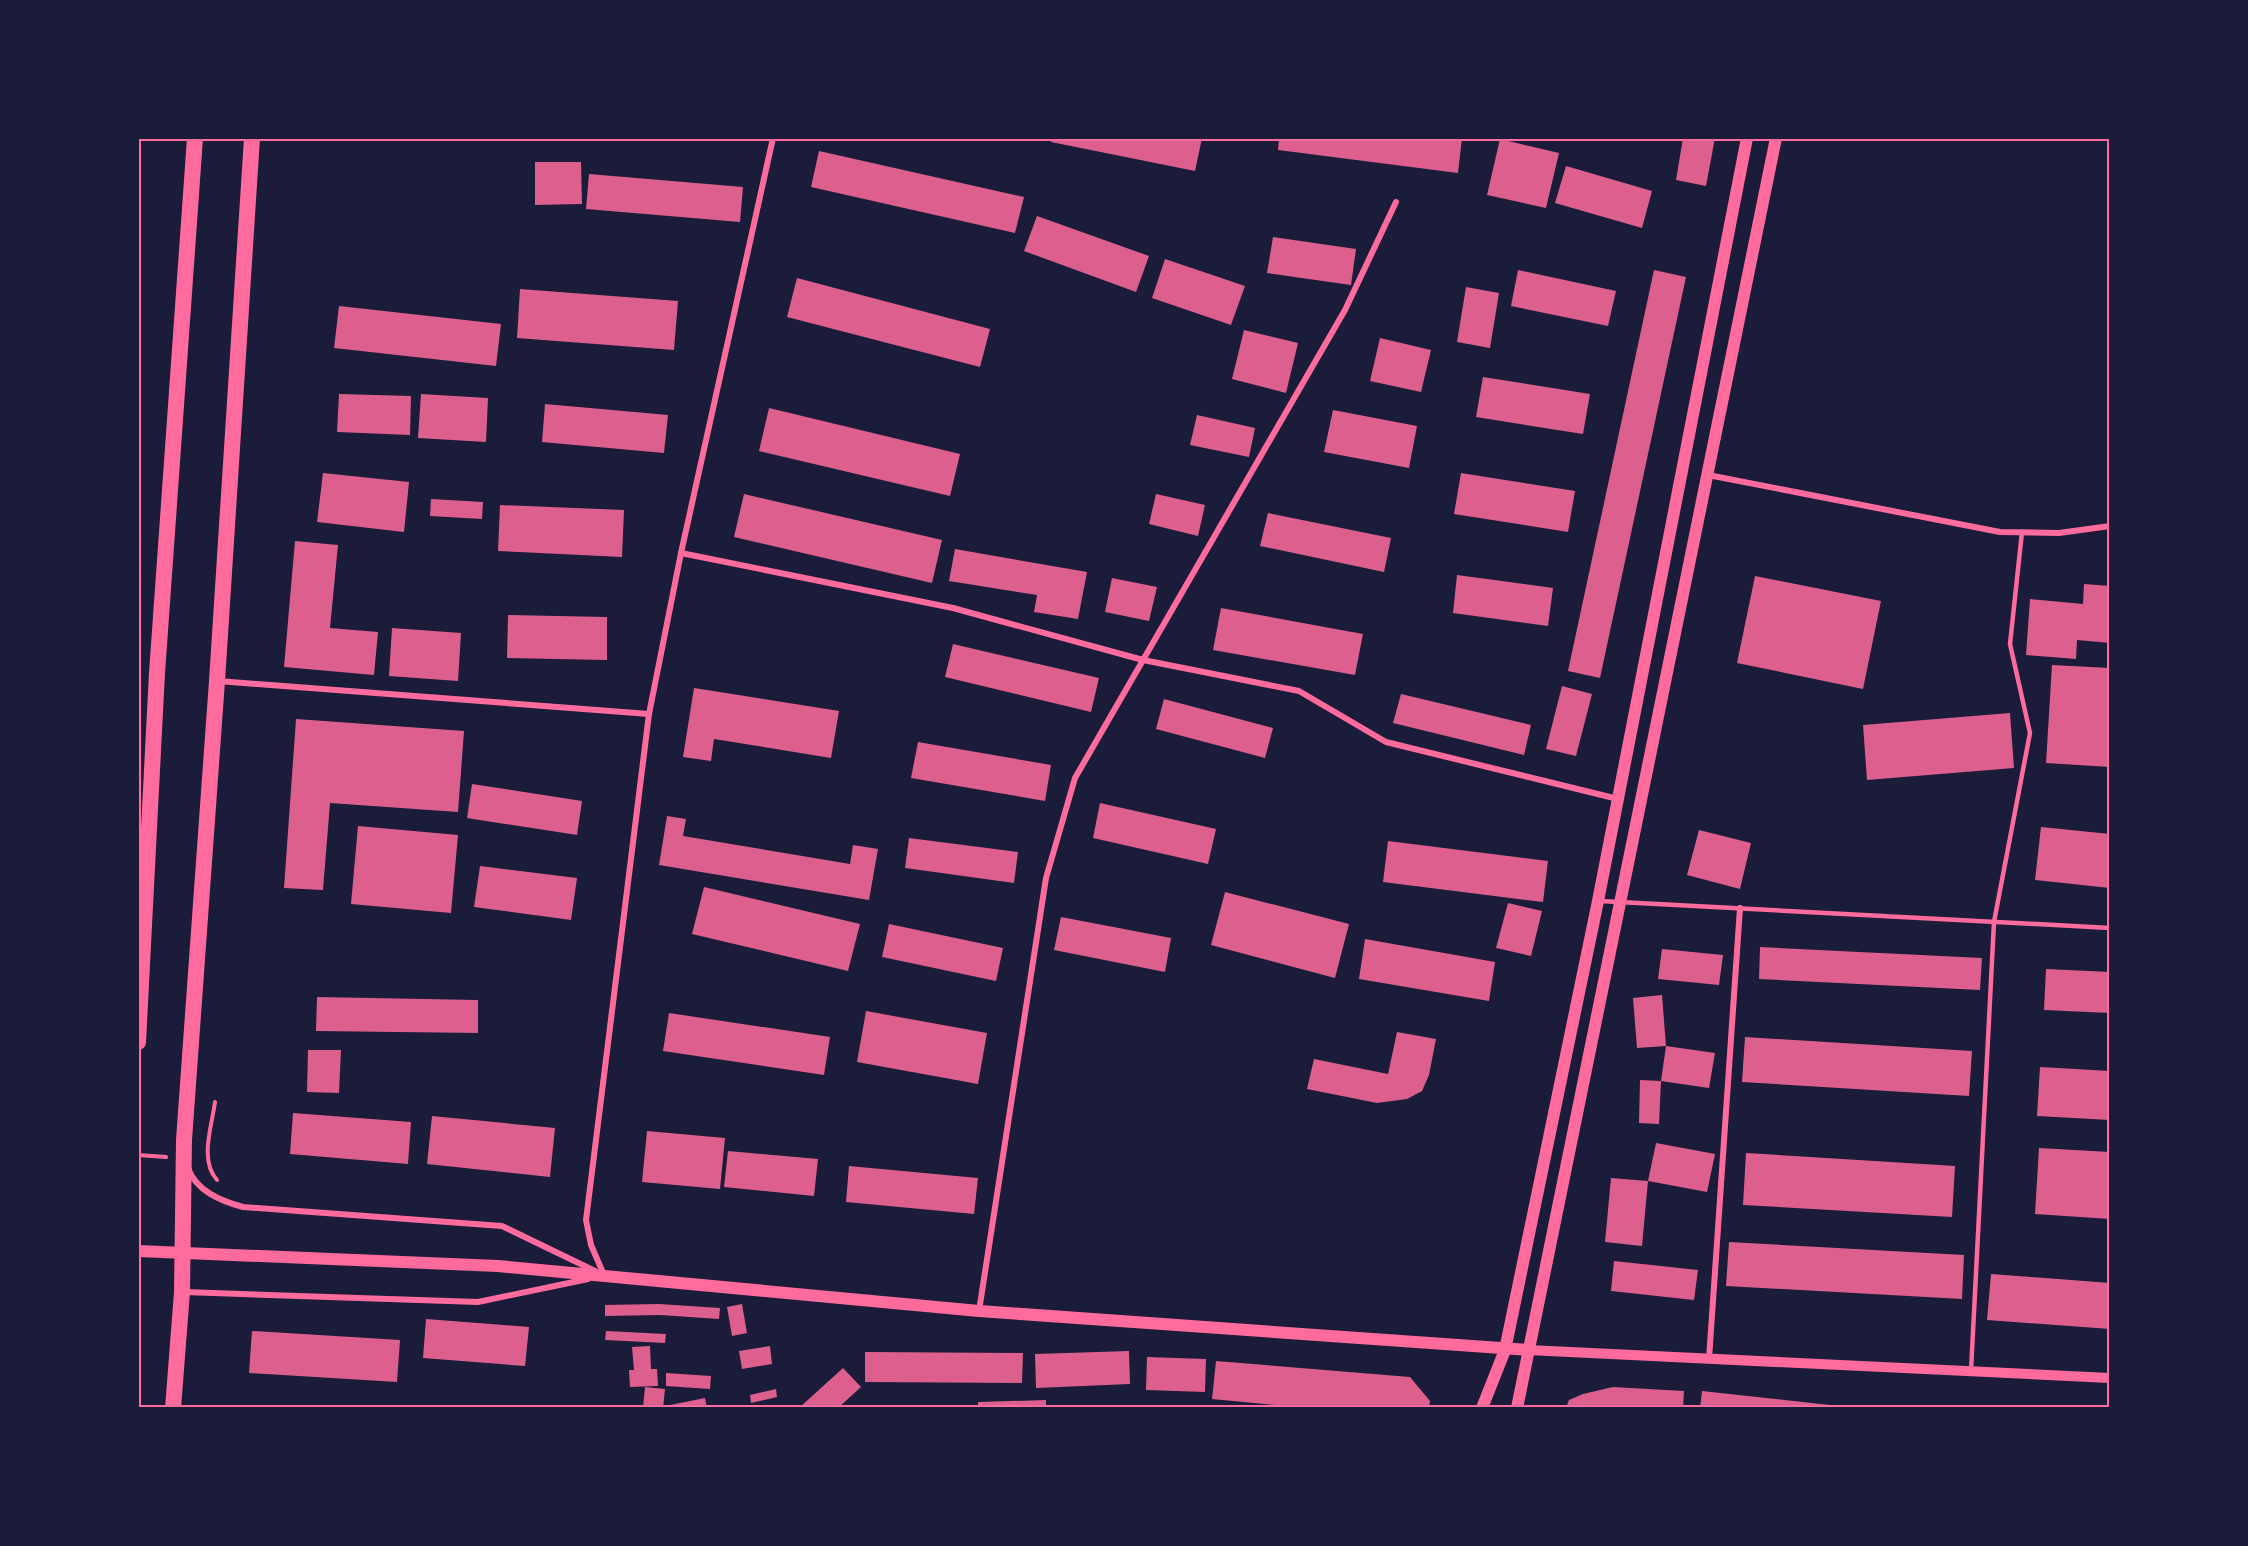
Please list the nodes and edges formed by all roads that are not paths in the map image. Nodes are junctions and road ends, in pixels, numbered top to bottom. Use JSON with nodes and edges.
{"nodes":[{"id":1,"x":195,"y":138,"type":"edge"},
{"id":2,"x":252,"y":138,"type":"edge"},
{"id":3,"x":773,"y":138,"type":"edge"},
{"id":4,"x":1748,"y":138,"type":"edge"},
{"id":5,"x":1776,"y":138,"type":"edge"},
{"id":6,"x":1396,"y":202,"type":"dead end"},
{"id":7,"x":1708,"y":475,"type":"junction"},
{"id":8,"x":2110,"y":526,"type":"edge"},
{"id":9,"x":2022,"y":532,"type":"junction"},
{"id":10,"x":681,"y":553,"type":"junction"},
{"id":11,"x":1143,"y":660,"type":"junction"},
{"id":12,"x":217,"y":681,"type":"junction"},
{"id":13,"x":649,"y":714,"type":"junction"},
{"id":14,"x":1618,"y":800,"type":"junction"},
{"id":15,"x":1598,"y":901,"type":"junction"},
{"id":16,"x":1621,"y":902,"type":"junction"},
{"id":17,"x":1740,"y":908,"type":"junction"},
{"id":18,"x":1994,"y":922,"type":"junction"},
{"id":19,"x":141,"y":928,"type":"edge"},
{"id":20,"x":2110,"y":928,"type":"edge"},
{"id":21,"x":138,"y":1042,"type":"edge"},
{"id":22,"x":184,"y":1140,"type":"junction"},
{"id":23,"x":138,"y":1251,"type":"edge"},
{"id":24,"x":604,"y":1275,"type":"junction"},
{"id":25,"x":182,"y":1292,"type":"junction"},
{"id":26,"x":979,"y":1311,"type":"junction"},
{"id":27,"x":1505,"y":1350,"type":"junction"},
{"id":28,"x":1528,"y":1350,"type":"junction"},
{"id":29,"x":1709,"y":1359,"type":"junction"},
{"id":30,"x":1971,"y":1371,"type":"junction"},
{"id":31,"x":2110,"y":1378,"type":"edge"},
{"id":32,"x":173,"y":1408,"type":"edge"},
{"id":33,"x":1482,"y":1408,"type":"edge"},
{"id":34,"x":1517,"y":1408,"type":"edge"}],
"edges":[{"from":1,"to":19,"type":"highway"},
{"from":2,"to":12,"type":"highway"},
{"from":3,"to":10,"type":"street"},
{"from":4,"to":14,"type":"main road"},
{"from":5,"to":7,"type":"main road"},
{"from":6,"to":11,"type":"street"},
{"from":7,"to":9,"type":"street"},
{"from":7,"to":16,"type":"main road"},
{"from":8,"to":9,"type":"street"},
{"from":9,"to":18,"type":"lane"},
{"from":10,"to":11,"type":"street"},
{"from":10,"to":13,"type":"street"},
{"from":11,"to":14,"type":"street"},
{"from":11,"to":26,"type":"street"},
{"from":12,"to":13,"type":"street"},
{"from":12,"to":22,"type":"highway"},
{"from":13,"to":24,"type":"street"},
{"from":14,"to":15,"type":"main road"},
{"from":15,"to":16,"type":"lane"},
{"from":15,"to":27,"type":"main road"},
{"from":16,"to":17,"type":"lane"},
{"from":16,"to":28,"type":"main road"},
{"from":17,"to":18,"type":"lane"},
{"from":17,"to":29,"type":"street"},
{"from":18,"to":20,"type":"lane"},
{"from":18,"to":30,"type":"lane"},
{"from":19,"to":21,"type":"highway"},
{"from":22,"to":24,"type":"street"},
{"from":22,"to":25,"type":"highway"},
{"from":23,"to":24,"type":"main road"},
{"from":24,"to":25,"type":"street"},
{"from":24,"to":26,"type":"main road"},
{"from":25,"to":32,"type":"highway"},
{"from":26,"to":27,"type":"main road"},
{"from":27,"to":28,"type":"main road"},
{"from":27,"to":33,"type":"main road"},
{"from":28,"to":29,"type":"street"},
{"from":28,"to":34,"type":"main road"},
{"from":29,"to":30,"type":"street"},
{"from":30,"to":31,"type":"street"}]}
